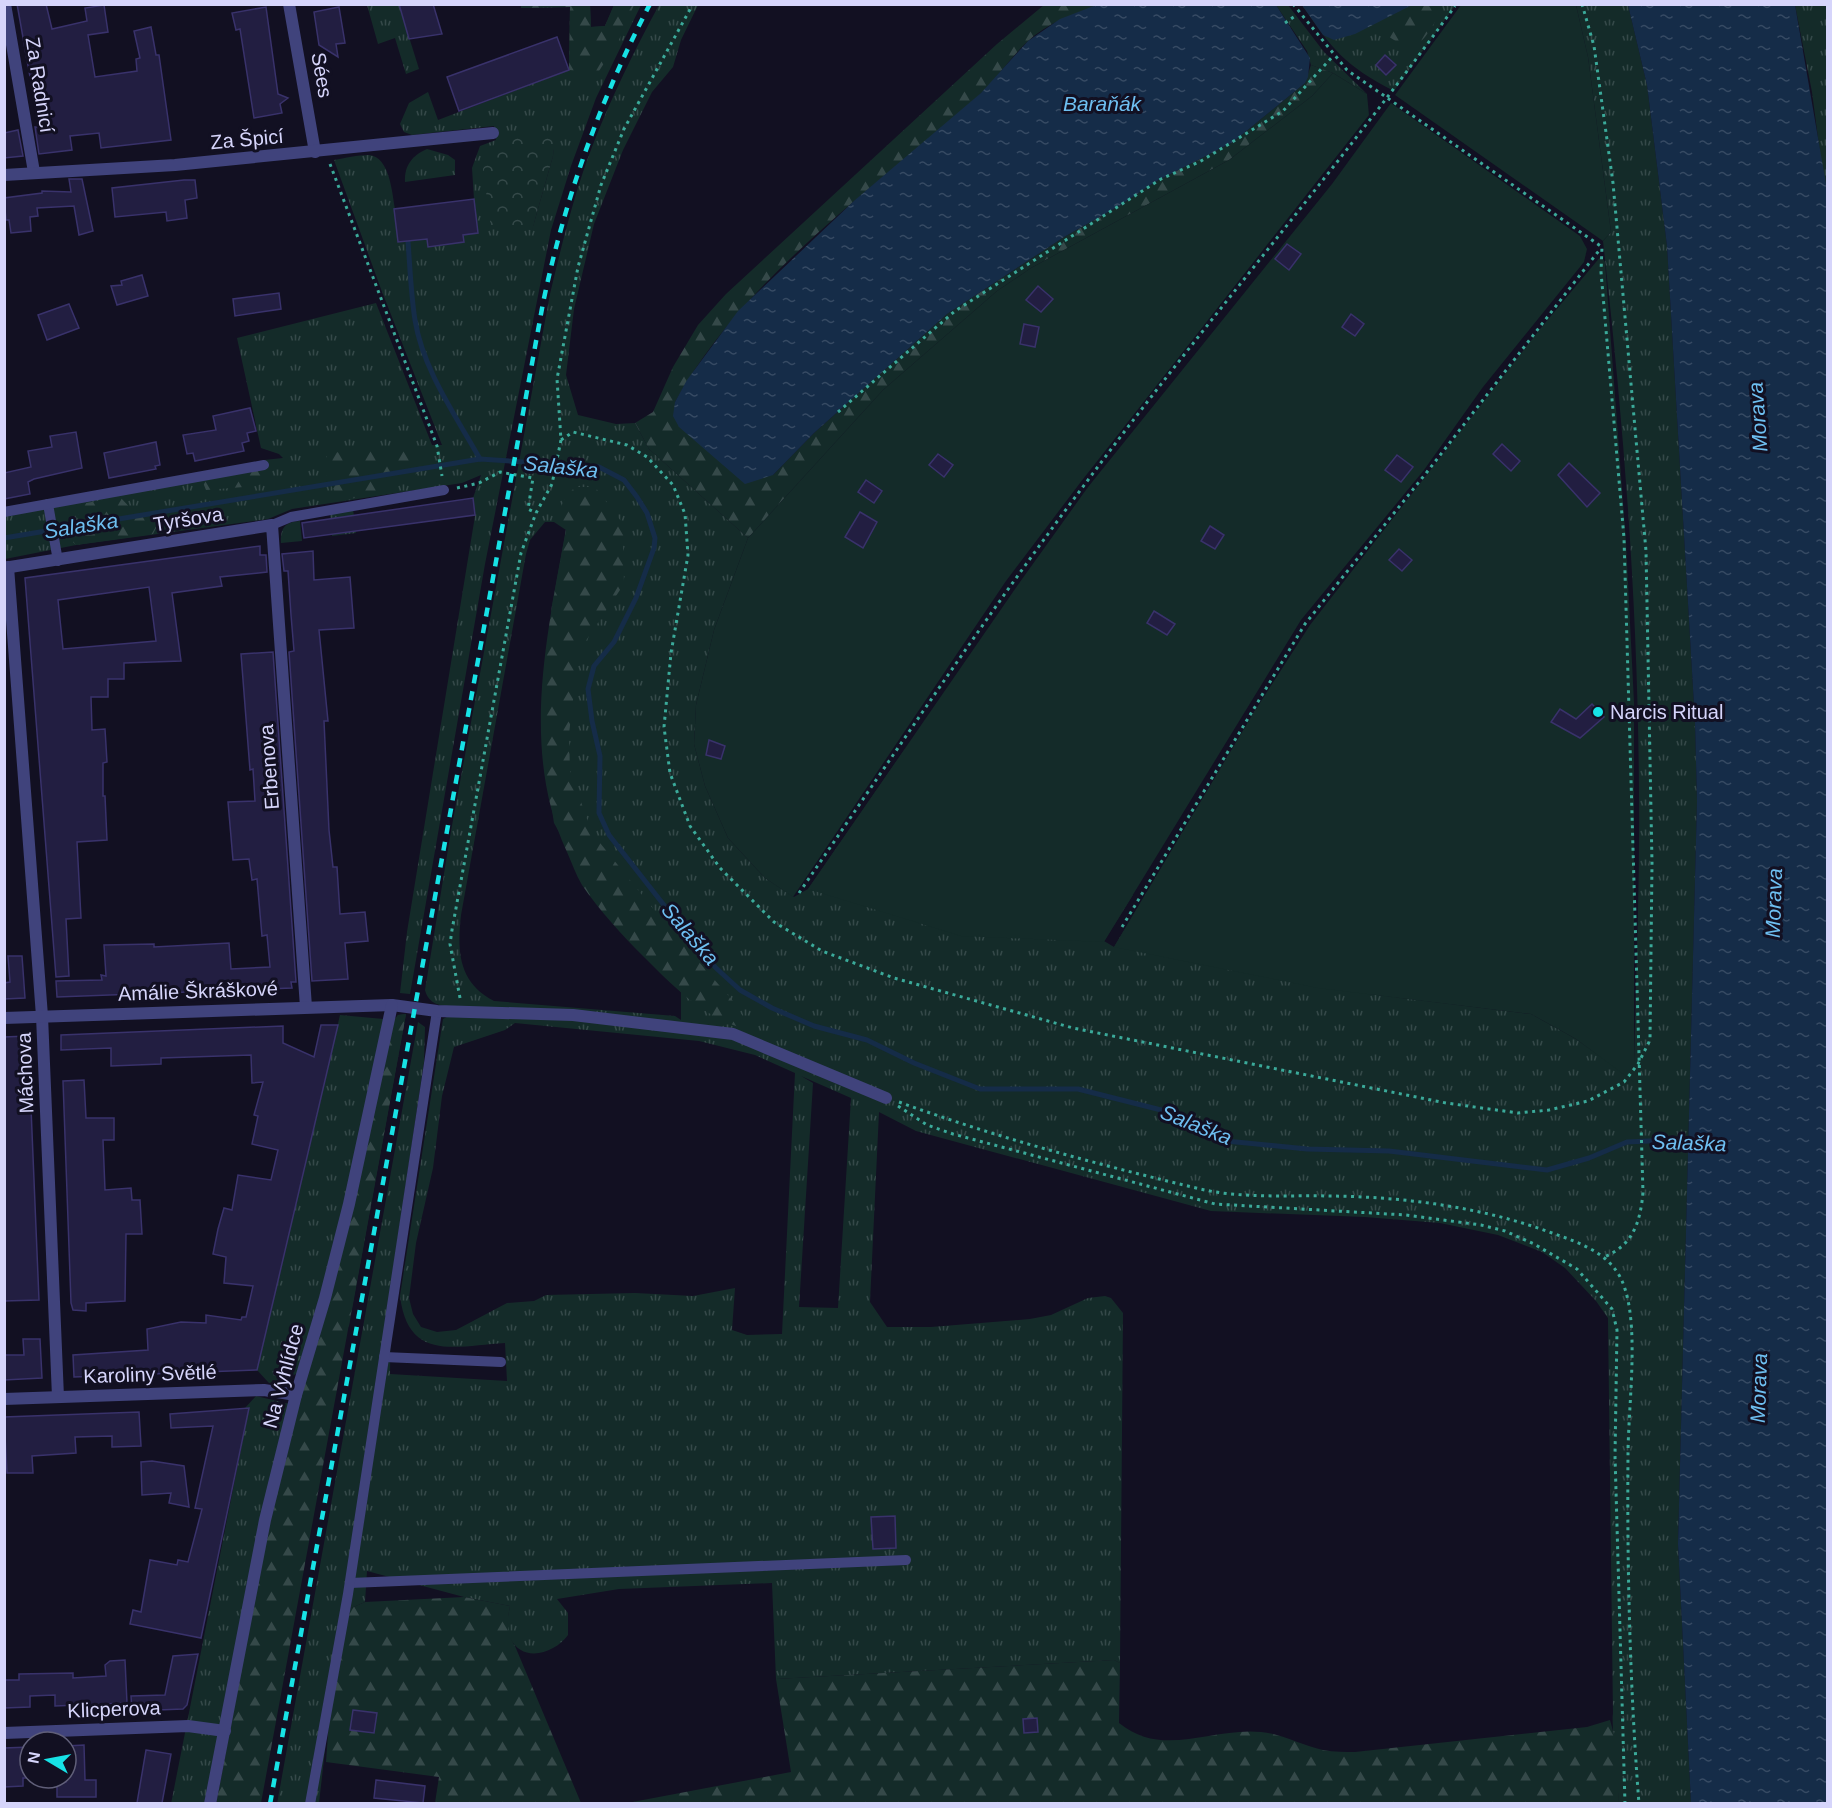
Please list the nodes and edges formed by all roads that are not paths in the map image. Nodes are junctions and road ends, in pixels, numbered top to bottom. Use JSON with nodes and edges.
{"nodes":[{"id":1,"x":5,"y":4,"type":"edge"},
{"id":2,"x":289,"y":4,"type":"edge"},
{"id":3,"x":494,"y":133,"type":"dead end"},
{"id":4,"x":315,"y":152,"type":"junction"},
{"id":5,"x":34,"y":172,"type":"junction"},
{"id":6,"x":4,"y":176,"type":"edge"},
{"id":7,"x":264,"y":465,"type":"dead end"},
{"id":8,"x":444,"y":490,"type":"road end"},
{"id":9,"x":48,"y":504,"type":"junction"},
{"id":10,"x":4,"y":512,"type":"edge"},
{"id":11,"x":272,"y":525,"type":"junction"},
{"id":12,"x":57,"y":561,"type":"junction"},
{"id":13,"x":6,"y":568,"type":"edge"},
{"id":14,"x":392,"y":1005,"type":"junction"},
{"id":15,"x":306,"y":1007,"type":"junction"},
{"id":16,"x":437,"y":1011,"type":"junction"},
{"id":17,"x":42,"y":1016,"type":"junction"},
{"id":18,"x":4,"y":1018,"type":"edge"},
{"id":19,"x":886,"y":1098,"type":"road end"},
{"id":20,"x":384,"y":1356,"type":"junction"},
{"id":21,"x":501,"y":1362,"type":"dead end"},
{"id":22,"x":296,"y":1395,"type":"junction"},
{"id":23,"x":58,"y":1397,"type":"junction"},
{"id":24,"x":4,"y":1399,"type":"edge"},
{"id":25,"x":906,"y":1560,"type":"dead end"},
{"id":26,"x":350,"y":1583,"type":"junction"},
{"id":27,"x":225,"y":1731,"type":"junction"},
{"id":28,"x":4,"y":1733,"type":"edge"},
{"id":29,"x":210,"y":1803,"type":"edge"},
{"id":30,"x":310,"y":1803,"type":"edge"}],
"edges":[{"from":1,"to":5,"type":"street","name":"Za Radnicí"},
{"from":2,"to":4,"type":"street","name":"Sées"},
{"from":3,"to":4,"type":"street","name":"Za Špicí"},
{"from":4,"to":5,"type":"street","name":"Za Špicí"},
{"from":5,"to":6,"type":"street","name":"Za Špicí"},
{"from":7,"to":9,"type":"lane"},
{"from":8,"to":11,"type":"lane"},
{"from":9,"to":10,"type":"lane"},
{"from":9,"to":12,"type":"lane"},
{"from":11,"to":12,"type":"street","name":"Tyršova"},
{"from":11,"to":15,"type":"street","name":"Erbenova"},
{"from":12,"to":13,"type":"street","name":"Tyršova"},
{"from":13,"to":17,"type":"street","name":"Máchova"},
{"from":14,"to":15,"type":"street","name":"Amálie Škráškové"},
{"from":14,"to":16,"type":"street"},
{"from":14,"to":22,"type":"street","name":"Na Vyhlídce"},
{"from":15,"to":17,"type":"street","name":"Amálie Škráškové"},
{"from":16,"to":19,"type":"street"},
{"from":16,"to":20,"type":"lane"},
{"from":17,"to":18,"type":"street","name":"Amálie Škráškové"},
{"from":17,"to":23,"type":"street","name":"Máchova"},
{"from":20,"to":21,"type":"lane"},
{"from":20,"to":26,"type":"lane"},
{"from":22,"to":23,"type":"street","name":"Karoliny Světlé"},
{"from":22,"to":27,"type":"street","name":"Na Vyhlídce"},
{"from":23,"to":24,"type":"street","name":"Karoliny Světlé"},
{"from":25,"to":26,"type":"lane"},
{"from":26,"to":30,"type":"lane"},
{"from":27,"to":28,"type":"street","name":"Klicperova"},
{"from":27,"to":29,"type":"street","name":"Na Vyhlídce"}]}
